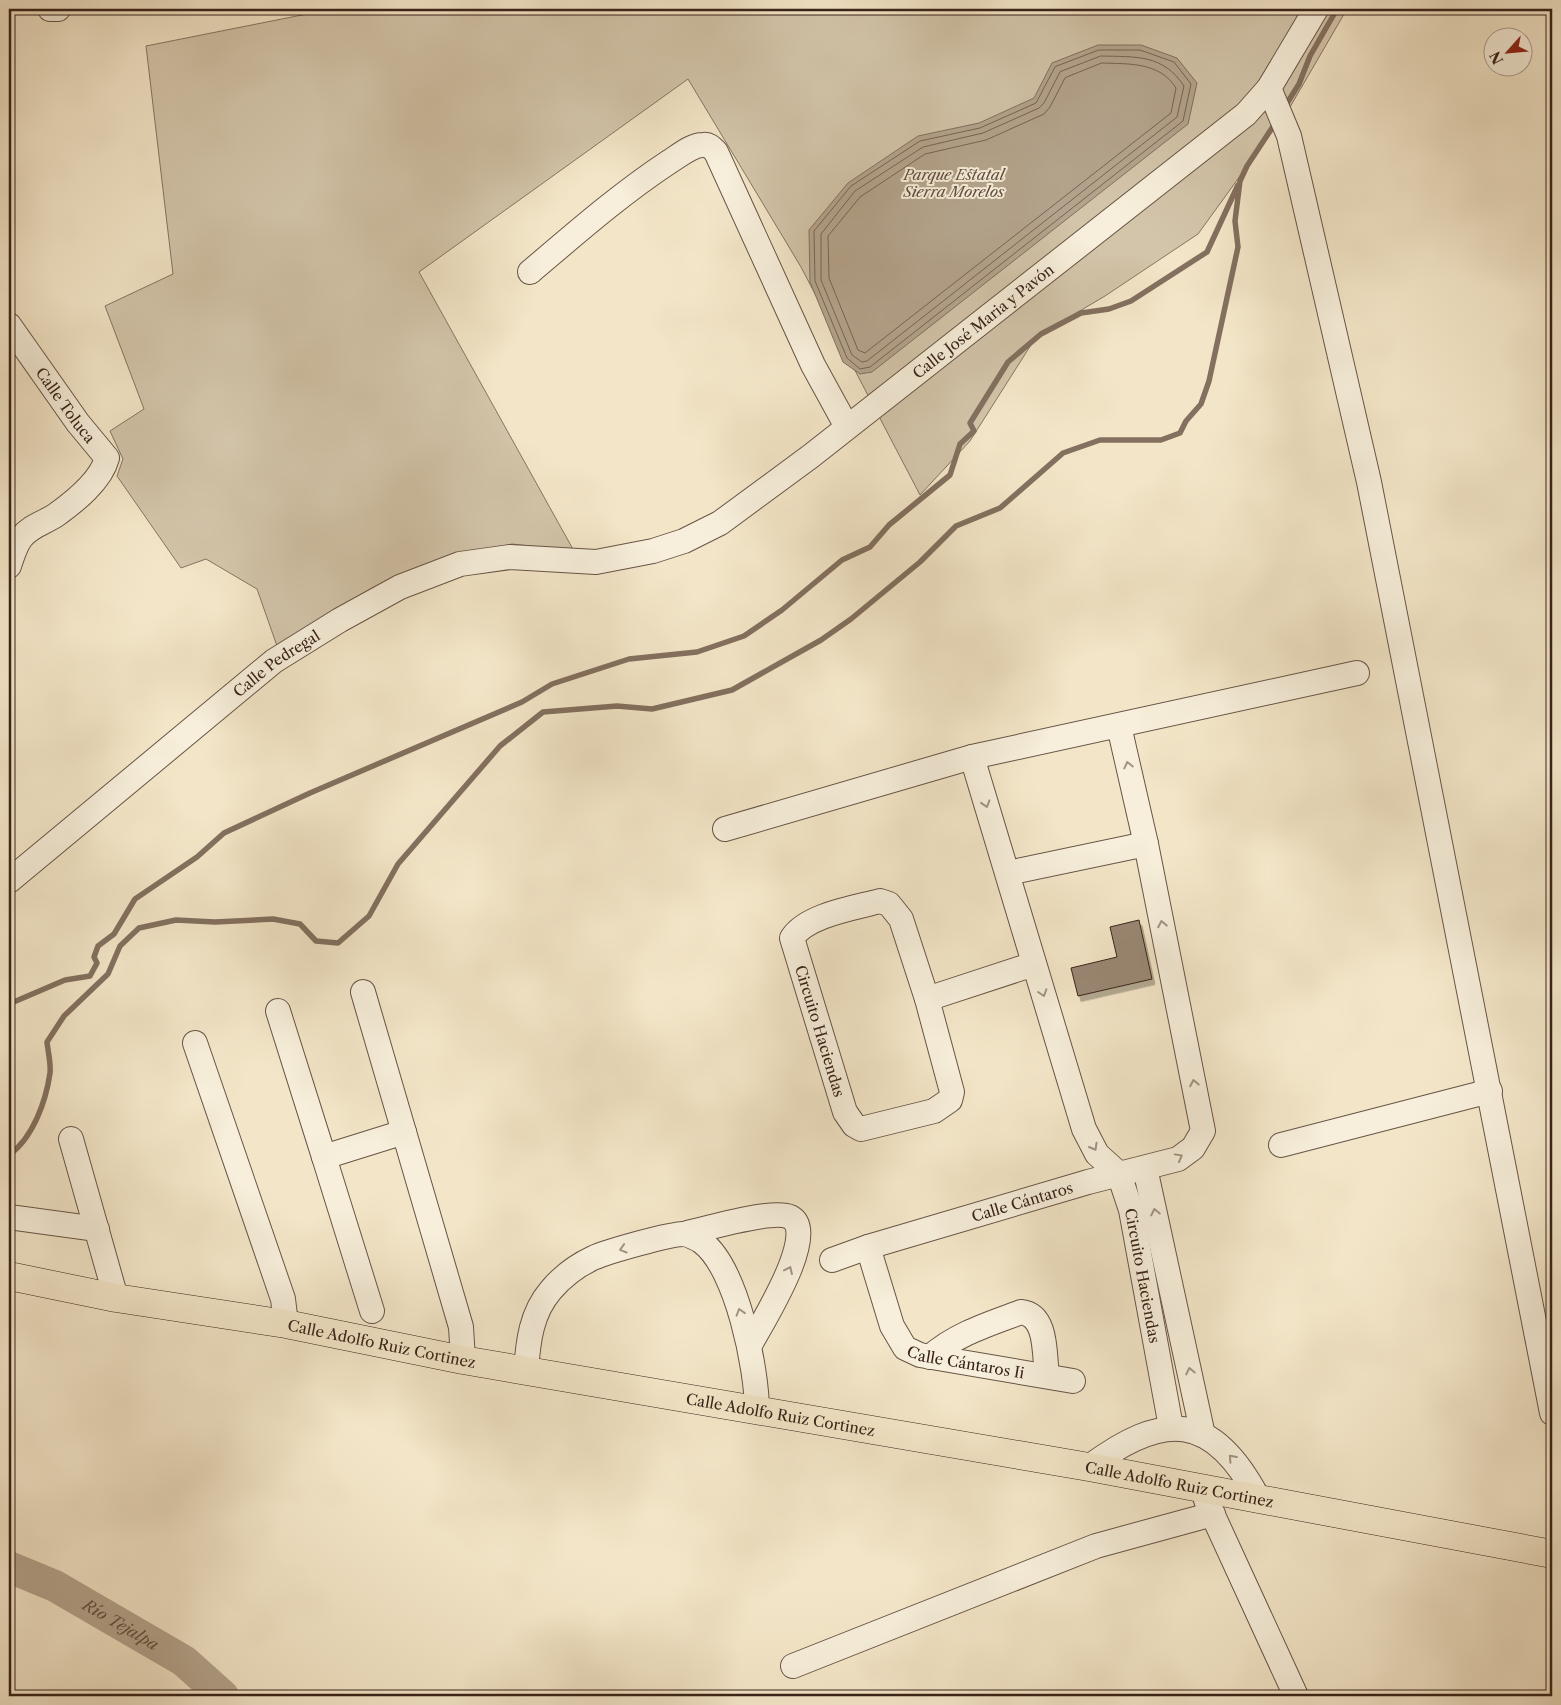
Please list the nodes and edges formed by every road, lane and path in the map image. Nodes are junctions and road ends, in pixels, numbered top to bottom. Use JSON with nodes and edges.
{"nodes":[{"id":1,"x":50,"y":9,"type":"edge"},
{"id":2,"x":58,"y":9,"type":"edge"},
{"id":3,"x":1316,"y":9,"type":"edge"},
{"id":4,"x":1273,"y":96,"type":"junction"},
{"id":5,"x":530,"y":272,"type":"dead end"},
{"id":6,"x":9,"y":325,"type":"edge"},
{"id":7,"x":847,"y":427,"type":"junction"},
{"id":8,"x":596,"y":562,"type":"joint"},
{"id":9,"x":9,"y":566,"type":"edge"},
{"id":10,"x":1357,"y":673,"type":"dead end"},
{"id":11,"x":1120,"y":726,"type":"junction"},
{"id":12,"x":972,"y":758,"type":"junction"},
{"id":13,"x":725,"y":829,"type":"dead end"},
{"id":14,"x":1146,"y":844,"type":"junction"},
{"id":15,"x":1008,"y":873,"type":"junction"},
{"id":16,"x":9,"y":881,"type":"edge"},
{"id":17,"x":1034,"y":964,"type":"junction"},
{"id":18,"x":363,"y":992,"type":"dead end"},
{"id":19,"x":927,"y":999,"type":"junction"},
{"id":20,"x":278,"y":1011,"type":"dead end"},
{"id":21,"x":195,"y":1042,"type":"dead end"},
{"id":22,"x":1490,"y":1091,"type":"junction"},
{"id":23,"x":404,"y":1132,"type":"junction"},
{"id":24,"x":71,"y":1138,"type":"dead end"},
{"id":25,"x":1282,"y":1145,"type":"dead end"},
{"id":26,"x":324,"y":1157,"type":"junction"},
{"id":27,"x":1145,"y":1168,"type":"junction"},
{"id":28,"x":1119,"y":1174,"type":"junction"},
{"id":29,"x":9,"y":1216,"type":"edge"},
{"id":30,"x":97,"y":1229,"type":"junction"},
{"id":31,"x":684,"y":1234,"type":"junction"},
{"id":32,"x":868,"y":1247,"type":"junction"},
{"id":33,"x":832,"y":1260,"type":"dead end"},
{"id":34,"x":9,"y":1276,"type":"edge"},
{"id":35,"x":116,"y":1298,"type":"junction"},
{"id":36,"x":372,"y":1311,"type":"dead end"},
{"id":37,"x":286,"y":1324,"type":"junction"},
{"id":38,"x":750,"y":1345,"type":"junction"},
{"id":39,"x":930,"y":1357,"type":"junction"},
{"id":40,"x":463,"y":1360,"type":"junction"},
{"id":41,"x":526,"y":1371,"type":"junction"},
{"id":42,"x":1047,"y":1376,"type":"junction"},
{"id":43,"x":1073,"y":1381,"type":"dead end"},
{"id":44,"x":757,"y":1411,"type":"junction"},
{"id":45,"x":1552,"y":1413,"type":"edge"},
{"id":46,"x":1171,"y":1427,"type":"junction"},
{"id":47,"x":1203,"y":1435,"type":"junction"},
{"id":48,"x":1089,"y":1467,"type":"junction"},
{"id":49,"x":1200,"y":1489,"type":"junction"},
{"id":50,"x":1258,"y":1498,"type":"junction"},
{"id":51,"x":1213,"y":1514,"type":"junction"},
{"id":52,"x":1552,"y":1554,"type":"edge"},
{"id":53,"x":793,"y":1666,"type":"dead end"},
{"id":54,"x":1296,"y":1696,"type":"edge"}],
"edges":[{"from":1,"to":2,"type":"street"},
{"from":3,"to":4,"type":"street","name":"Calle José Maria y Pavón"},
{"from":4,"to":7,"type":"street","name":"Calle José Maria y Pavón"},
{"from":4,"to":22,"type":"street"},
{"from":5,"to":7,"type":"street"},
{"from":6,"to":9,"type":"street","name":"Calle Toluca"},
{"from":7,"to":8,"type":"street","name":"Calle José Maria y Pavón"},
{"from":8,"to":16,"type":"street","name":"Calle Pedregal"},
{"from":10,"to":11,"type":"street"},
{"from":11,"to":12,"type":"street"},
{"from":14,"to":11,"type":"street","one_way":true},
{"from":12,"to":13,"type":"street"},
{"from":12,"to":15,"type":"street","one_way":true},
{"from":14,"to":15,"type":"street"},
{"from":27,"to":14,"type":"street","name":"Calle Cántaros","one_way":true},
{"from":15,"to":17,"type":"street"},
{"from":17,"to":19,"type":"street"},
{"from":17,"to":28,"type":"street","one_way":true},
{"from":18,"to":23,"type":"street"},
{"from":19,"to":19,"type":"street","name":"Circuito Haciendas"},
{"from":20,"to":26,"type":"street"},
{"from":21,"to":37,"type":"street"},
{"from":22,"to":25,"type":"street"},
{"from":22,"to":45,"type":"street"},
{"from":23,"to":26,"type":"street"},
{"from":23,"to":40,"type":"street"},
{"from":24,"to":30,"type":"street"},
{"from":26,"to":36,"type":"street"},
{"from":27,"to":28,"type":"street","name":"Calle Cántaros"},
{"from":47,"to":27,"type":"street","name":"Circuito Haciendas","one_way":true},
{"from":28,"to":32,"type":"street","name":"Calle Cántaros"},
{"from":28,"to":46,"type":"street","name":"Circuito Haciendas"},
{"from":29,"to":30,"type":"street"},
{"from":30,"to":35,"type":"street"},
{"from":38,"to":31,"type":"street","one_way":true},
{"from":38,"to":31,"type":"street","one_way":true},
{"from":31,"to":41,"type":"street","one_way":true},
{"from":32,"to":33,"type":"street","name":"Calle Cántaros"},
{"from":32,"to":39,"type":"street","name":"Calle Cántaros Ii"},
{"from":34,"to":35,"type":"main road","name":"Calle Adolfo Ruiz Cortinez"},
{"from":35,"to":37,"type":"main road","name":"Calle Adolfo Ruiz Cortinez"},
{"from":37,"to":40,"type":"main road","name":"Calle Adolfo Ruiz Cortinez"},
{"from":38,"to":44,"type":"street"},
{"from":39,"to":42,"type":"street","name":"Calle Cántaros Ii"},
{"from":39,"to":42,"type":"street"},
{"from":40,"to":41,"type":"main road","name":"Calle Adolfo Ruiz Cortinez"},
{"from":41,"to":44,"type":"main road","name":"Calle Adolfo Ruiz Cortinez"},
{"from":42,"to":43,"type":"street","name":"Calle Cántaros Ii"},
{"from":44,"to":48,"type":"main road","name":"Calle Adolfo Ruiz Cortinez"},
{"from":46,"to":47,"type":"street"},
{"from":46,"to":48,"type":"street"},
{"from":50,"to":47,"type":"street","one_way":true},
{"from":48,"to":49,"type":"main road","name":"Calle Adolfo Ruiz Cortinez"},
{"from":49,"to":50,"type":"main road","name":"Calle Adolfo Ruiz Cortinez"},
{"from":49,"to":51,"type":"street"},
{"from":50,"to":52,"type":"main road","name":"Calle Adolfo Ruiz Cortinez"},
{"from":51,"to":53,"type":"street"},
{"from":51,"to":54,"type":"street"}]}
